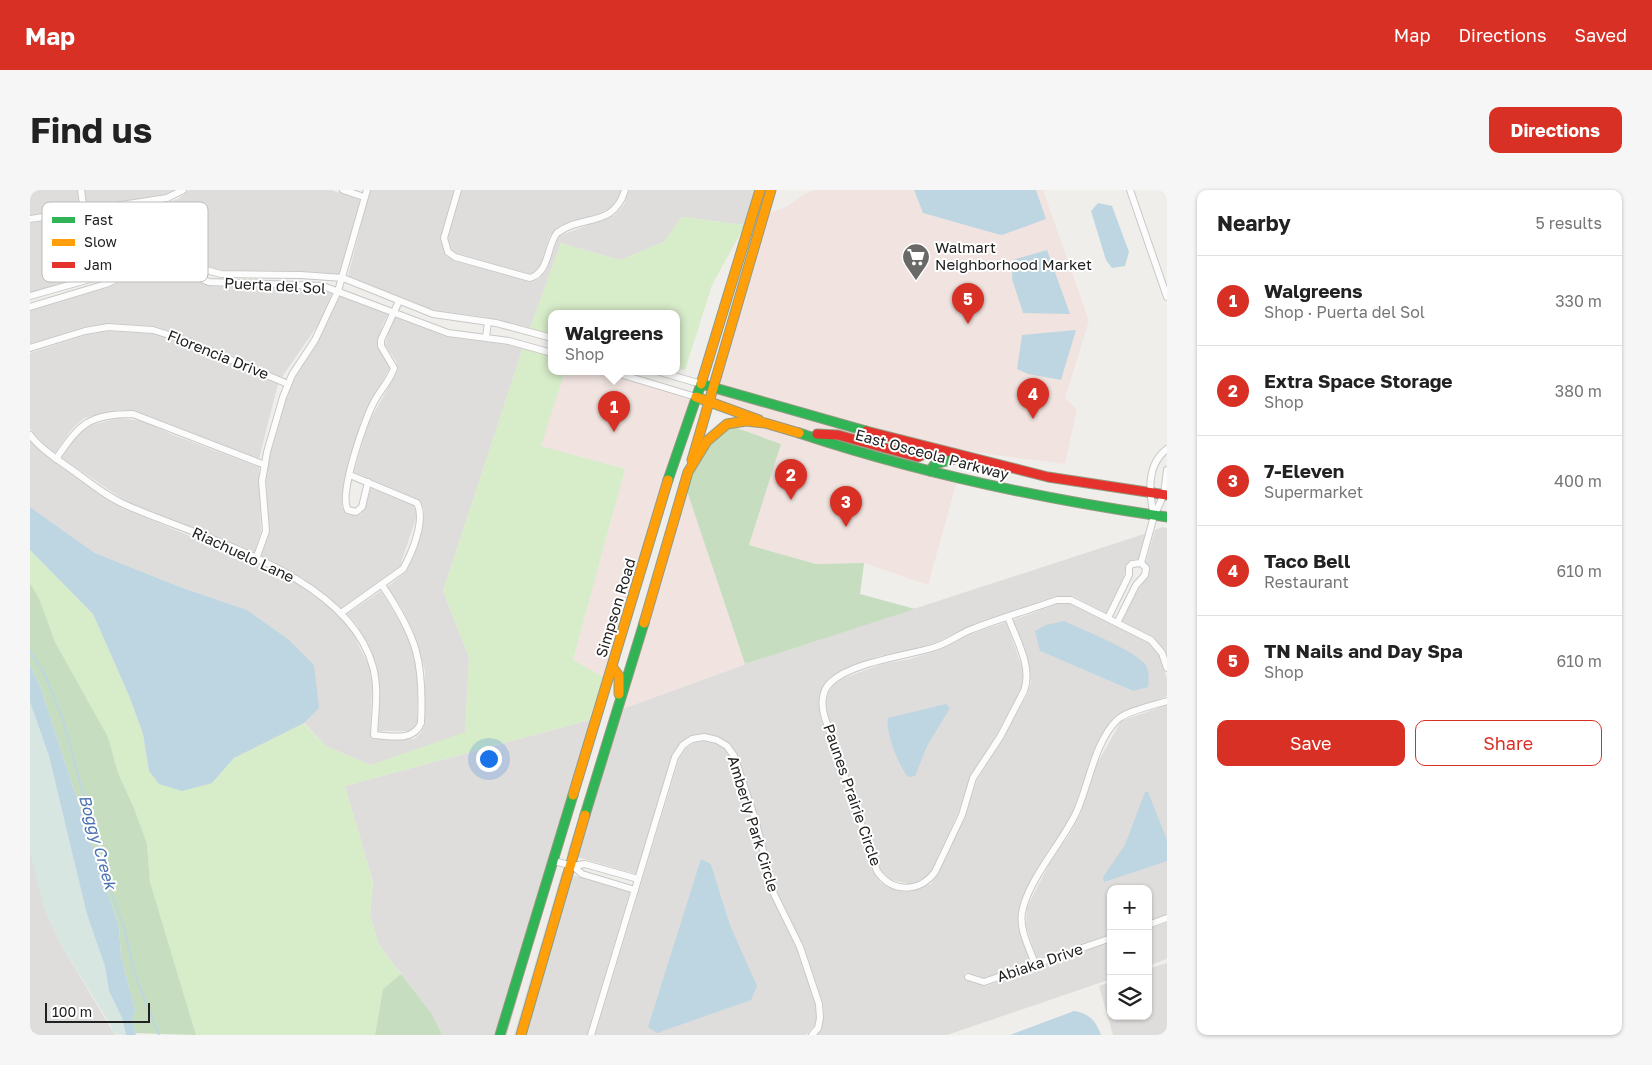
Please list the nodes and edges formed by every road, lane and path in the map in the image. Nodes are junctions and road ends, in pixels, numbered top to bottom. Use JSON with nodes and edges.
{"nodes":[{"id":1,"x":183,"y":190,"type":"edge"},
{"id":2,"x":343,"y":190,"type":"edge"},
{"id":3,"x":458,"y":190,"type":"edge"},
{"id":4,"x":626,"y":190,"type":"edge"},
{"id":5,"x":771,"y":190,"type":"edge"},
{"id":6,"x":1130,"y":190,"type":"edge"},
{"id":7,"x":759,"y":192,"type":"edge"},
{"id":8,"x":365,"y":193,"type":"edge"},
{"id":9,"x":144,"y":202,"type":"edge"},
{"id":10,"x":764,"y":212,"type":"junction"},
{"id":11,"x":208,"y":271,"type":"edge"},
{"id":12,"x":343,"y":278,"type":"junction"},
{"id":13,"x":79,"y":282,"type":"edge"},
{"id":14,"x":110,"y":282,"type":"edge"},
{"id":15,"x":208,"y":282,"type":"edge"},
{"id":16,"x":338,"y":291,"type":"junction"},
{"id":17,"x":30,"y":296,"type":"edge"},
{"id":18,"x":1167,"y":297,"type":"edge"},
{"id":19,"x":399,"y":301,"type":"junction"},
{"id":20,"x":30,"y":307,"type":"edge"},
{"id":21,"x":393,"y":312,"type":"junction"},
{"id":22,"x":488,"y":322,"type":"junction"},
{"id":23,"x":486,"y":337,"type":"junction"},
{"id":24,"x":548,"y":337,"type":"edge"},
{"id":25,"x":30,"y":348,"type":"edge"},
{"id":26,"x":548,"y":352,"type":"edge"},
{"id":27,"x":623,"y":375,"type":"edge"},
{"id":28,"x":671,"y":375,"type":"edge"},
{"id":29,"x":288,"y":384,"type":"junction"},
{"id":30,"x":701,"y":384,"type":"junction"},
{"id":31,"x":714,"y":387,"type":"junction"},
{"id":32,"x":696,"y":398,"type":"junction"},
{"id":33,"x":709,"y":402,"type":"junction"},
{"id":34,"x":769,"y":423,"type":"junction"},
{"id":35,"x":803,"y":434,"type":"junction"},
{"id":36,"x":30,"y":435,"type":"edge"},
{"id":37,"x":1167,"y":449,"type":"edge"},
{"id":38,"x":934,"y":450,"type":"junction"},
{"id":39,"x":962,"y":458,"type":"junction"},
{"id":40,"x":56,"y":459,"type":"junction"},
{"id":41,"x":265,"y":465,"type":"junction"},
{"id":42,"x":1167,"y":470,"type":"edge"},
{"id":43,"x":930,"y":471,"type":"junction"},
{"id":44,"x":688,"y":472,"type":"junction"},
{"id":45,"x":350,"y":475,"type":"junction"},
{"id":46,"x":368,"y":482,"type":"junction"},
{"id":47,"x":1149,"y":493,"type":"junction"},
{"id":48,"x":1166,"y":495,"type":"edge"},
{"id":49,"x":1154,"y":516,"type":"junction"},
{"id":50,"x":1167,"y":517,"type":"edge"},
{"id":51,"x":256,"y":559,"type":"junction"},
{"id":52,"x":1141,"y":563,"type":"junction"},
{"id":53,"x":1129,"y":575,"type":"junction"},
{"id":54,"x":1140,"y":580,"type":"junction"},
{"id":55,"x":382,"y":585,"type":"junction"},
{"id":56,"x":341,"y":613,"type":"junction"},
{"id":57,"x":1008,"y":617,"type":"junction"},
{"id":58,"x":1108,"y":618,"type":"junction"},
{"id":59,"x":1117,"y":623,"type":"junction"},
{"id":60,"x":612,"y":668,"type":"junction"},
{"id":61,"x":1167,"y":668,"type":"edge"},
{"id":62,"x":1167,"y":700,"type":"edge"},
{"id":63,"x":609,"y":735,"type":"junction"},
{"id":64,"x":554,"y":861,"type":"junction"},
{"id":65,"x":571,"y":866,"type":"junction"},
{"id":66,"x":638,"y":879,"type":"junction"},
{"id":67,"x":635,"y":890,"type":"junction"},
{"id":68,"x":1167,"y":918,"type":"edge"},
{"id":69,"x":1152,"y":924,"type":"edge"},
{"id":70,"x":1107,"y":939,"type":"edge"},
{"id":71,"x":1035,"y":964,"type":"junction"},
{"id":72,"x":968,"y":977,"type":"dead end"},
{"id":73,"x":500,"y":1035,"type":"edge"},
{"id":74,"x":521,"y":1035,"type":"edge"},
{"id":75,"x":591,"y":1035,"type":"edge"},
{"id":76,"x":812,"y":1035,"type":"edge"}],
"edges":[{"from":1,"to":9,"type":"street"},
{"from":2,"to":8,"type":"street"},
{"from":3,"to":4,"type":"street"},
{"from":5,"to":10,"type":"main road","name":"Simpson Road"},
{"from":6,"to":18,"type":"street"},
{"from":7,"to":10,"type":"main road"},
{"from":7,"to":30,"type":"main road","name":"Simpson Road"},
{"from":8,"to":12,"type":"street"},
{"from":10,"to":31,"type":"main road","name":"Simpson Road"},
{"from":11,"to":12,"type":"street","name":"Puerta del Sol"},
{"from":12,"to":16,"type":"street"},
{"from":12,"to":19,"type":"street","name":"Puerta del Sol"},
{"from":13,"to":17,"type":"street","name":"Puerta del Sol"},
{"from":14,"to":20,"type":"street","name":"Puerta del Sol"},
{"from":15,"to":16,"type":"street","name":"Puerta del Sol"},
{"from":16,"to":21,"type":"street","name":"Puerta del Sol"},
{"from":16,"to":29,"type":"street"},
{"from":19,"to":21,"type":"street"},
{"from":19,"to":22,"type":"street","name":"Puerta del Sol"},
{"from":21,"to":23,"type":"street","name":"Puerta del Sol"},
{"from":21,"to":45,"type":"street"},
{"from":22,"to":23,"type":"street"},
{"from":22,"to":24,"type":"street","name":"Puerta del Sol"},
{"from":23,"to":26,"type":"street","name":"Puerta del Sol"},
{"from":25,"to":29,"type":"street","name":"Florencia Drive"},
{"from":27,"to":32,"type":"street"},
{"from":28,"to":30,"type":"street"},
{"from":29,"to":41,"type":"street"},
{"from":30,"to":31,"type":"main road","name":"East Osceola Parkway"},
{"from":30,"to":32,"type":"main road","name":"Simpson Road"},
{"from":31,"to":33,"type":"main road","name":"Simpson Road"},
{"from":31,"to":38,"type":"main road","name":"East Osceola Parkway"},
{"from":32,"to":33,"type":"main road","name":"East Osceola Parkway"},
{"from":32,"to":60,"type":"main road","name":"Simpson Road"},
{"from":33,"to":34,"type":"main road","name":"East Osceola Parkway"},
{"from":33,"to":44,"type":"main road","name":"Simpson Road"},
{"from":34,"to":35,"type":"main road","name":"East Osceola Parkway"},
{"from":34,"to":44,"type":"main road"},
{"from":35,"to":38,"type":"main road"},
{"from":35,"to":43,"type":"main road","name":"East Osceola Parkway"},
{"from":36,"to":40,"type":"street","name":"Riachuelo Lane"},
{"from":37,"to":47,"type":"street"},
{"from":38,"to":39,"type":"main road","name":"East Osceola Parkway"},
{"from":39,"to":43,"type":"main road"},
{"from":39,"to":47,"type":"main road","name":"East Osceola Parkway"},
{"from":40,"to":41,"type":"street"},
{"from":40,"to":51,"type":"street","name":"Riachuelo Lane"},
{"from":41,"to":51,"type":"street"},
{"from":42,"to":48,"type":"street"},
{"from":43,"to":49,"type":"main road","name":"East Osceola Parkway"},
{"from":44,"to":63,"type":"main road","name":"Simpson Road"},
{"from":45,"to":46,"type":"street"},
{"from":45,"to":46,"type":"street"},
{"from":46,"to":55,"type":"street"},
{"from":47,"to":48,"type":"main road","name":"East Osceola Parkway"},
{"from":47,"to":49,"type":"street"},
{"from":48,"to":49,"type":"street"},
{"from":49,"to":50,"type":"main road","name":"East Osceola Parkway"},
{"from":49,"to":52,"type":"street"},
{"from":51,"to":56,"type":"street","name":"Riachuelo Lane"},
{"from":52,"to":53,"type":"street"},
{"from":52,"to":54,"type":"street"},
{"from":53,"to":54,"type":"street"},
{"from":53,"to":58,"type":"street"},
{"from":54,"to":59,"type":"street"},
{"from":55,"to":56,"type":"street"},
{"from":55,"to":56,"type":"street","name":"Riachuelo Lane"},
{"from":57,"to":57,"type":"street","name":"Paunes Prairie Circle"},
{"from":57,"to":58,"type":"street","name":"Paunes Prairie Circle"},
{"from":58,"to":59,"type":"street"},
{"from":59,"to":61,"type":"street"},
{"from":60,"to":63,"type":"main road"},
{"from":60,"to":64,"type":"main road","name":"Simpson Road"},
{"from":62,"to":71,"type":"street"},
{"from":63,"to":65,"type":"main road","name":"Simpson Road"},
{"from":64,"to":65,"type":"street"},
{"from":64,"to":73,"type":"main road","name":"Simpson Road"},
{"from":65,"to":66,"type":"street"},
{"from":65,"to":67,"type":"street"},
{"from":65,"to":74,"type":"main road","name":"Simpson Road"},
{"from":66,"to":67,"type":"street","name":"Amberly Park Circle"},
{"from":66,"to":76,"type":"street","name":"Amberly Park Circle"},
{"from":67,"to":75,"type":"street","name":"Amberly Park Circle"},
{"from":68,"to":69,"type":"street"},
{"from":70,"to":71,"type":"street","name":"Abiaka Drive"},
{"from":71,"to":72,"type":"street","name":"Abiaka Drive"}]}
